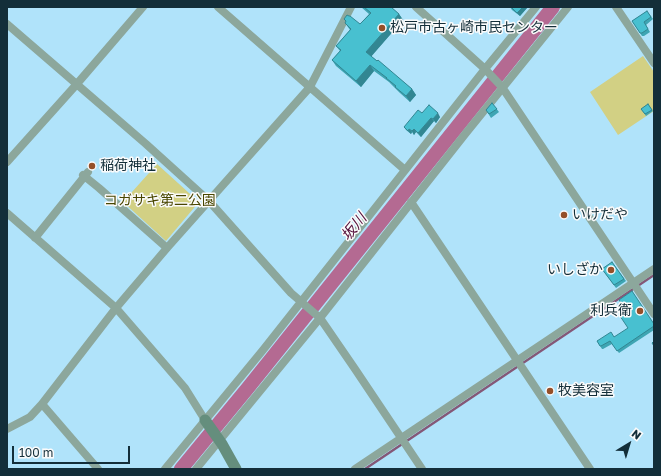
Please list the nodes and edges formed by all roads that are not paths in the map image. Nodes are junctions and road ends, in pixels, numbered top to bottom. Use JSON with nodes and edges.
{"nodes":[{"id":1,"x":143,"y":7,"type":"edge"},
{"id":2,"x":218,"y":7,"type":"edge"},
{"id":3,"x":351,"y":7,"type":"edge"},
{"id":4,"x":416,"y":7,"type":"edge"},
{"id":5,"x":536,"y":7,"type":"edge"},
{"id":6,"x":568,"y":7,"type":"edge"},
{"id":7,"x":616,"y":7,"type":"edge"},
{"id":8,"x":7,"y":24,"type":"edge"},
{"id":9,"x":654,"y":63,"type":"edge"},
{"id":10,"x":486,"y":71,"type":"junction"},
{"id":11,"x":76,"y":84,"type":"junction"},
{"id":12,"x":501,"y":86,"type":"junction"},
{"id":13,"x":310,"y":87,"type":"junction"},
{"id":14,"x":7,"y":162,"type":"edge"},
{"id":15,"x":405,"y":170,"type":"junction"},
{"id":16,"x":209,"y":201,"type":"junction"},
{"id":17,"x":411,"y":202,"type":"junction"},
{"id":18,"x":7,"y":213,"type":"edge"},
{"id":19,"x":36,"y":238,"type":"junction"},
{"id":20,"x":167,"y":248,"type":"junction"},
{"id":21,"x":654,"y":269,"type":"edge"},
{"id":22,"x":635,"y":286,"type":"junction"},
{"id":23,"x":300,"y":302,"type":"junction"},
{"id":24,"x":116,"y":308,"type":"junction"},
{"id":25,"x":654,"y":314,"type":"edge"},
{"id":26,"x":320,"y":318,"type":"junction"},
{"id":27,"x":519,"y":363,"type":"junction"},
{"id":28,"x":42,"y":404,"type":"junction"},
{"id":29,"x":206,"y":422,"type":"junction"},
{"id":30,"x":7,"y":429,"type":"edge"},
{"id":31,"x":218,"y":440,"type":"junction"},
{"id":32,"x":403,"y":441,"type":"junction"},
{"id":33,"x":98,"y":469,"type":"edge"},
{"id":34,"x":165,"y":469,"type":"edge"},
{"id":35,"x":196,"y":469,"type":"edge"},
{"id":36,"x":236,"y":469,"type":"edge"},
{"id":37,"x":355,"y":469,"type":"edge"},
{"id":38,"x":422,"y":469,"type":"edge"},
{"id":39,"x":590,"y":469,"type":"edge"}],
"edges":[{"from":1,"to":11,"type":"street"},
{"from":2,"to":13,"type":"street"},
{"from":3,"to":13,"type":"street"},
{"from":4,"to":10,"type":"street"},
{"from":5,"to":10,"type":"street"},
{"from":6,"to":12,"type":"street"},
{"from":7,"to":9,"type":"street"},
{"from":8,"to":11,"type":"street"},
{"from":10,"to":12,"type":"street"},
{"from":10,"to":15,"type":"street"},
{"from":11,"to":14,"type":"street"},
{"from":11,"to":16,"type":"street"},
{"from":12,"to":17,"type":"street"},
{"from":12,"to":22,"type":"street"},
{"from":13,"to":15,"type":"street"},
{"from":13,"to":16,"type":"street"},
{"from":15,"to":23,"type":"street"},
{"from":16,"to":20,"type":"street"},
{"from":16,"to":23,"type":"street"},
{"from":17,"to":26,"type":"street"},
{"from":17,"to":27,"type":"street"},
{"from":18,"to":19,"type":"street"},
{"from":19,"to":20,"type":"street"},
{"from":19,"to":24,"type":"street"},
{"from":20,"to":24,"type":"street"},
{"from":21,"to":22,"type":"street"},
{"from":22,"to":25,"type":"street"},
{"from":22,"to":27,"type":"street"},
{"from":23,"to":26,"type":"street"},
{"from":23,"to":29,"type":"street"},
{"from":24,"to":28,"type":"street"},
{"from":24,"to":29,"type":"street"},
{"from":26,"to":31,"type":"street"},
{"from":26,"to":32,"type":"street"},
{"from":27,"to":32,"type":"street"},
{"from":27,"to":39,"type":"street"},
{"from":28,"to":30,"type":"street"},
{"from":28,"to":33,"type":"street"},
{"from":29,"to":31,"type":"street"},
{"from":29,"to":34,"type":"street"},
{"from":31,"to":35,"type":"street"},
{"from":31,"to":36,"type":"street"},
{"from":32,"to":37,"type":"street"},
{"from":32,"to":38,"type":"street"}]}
